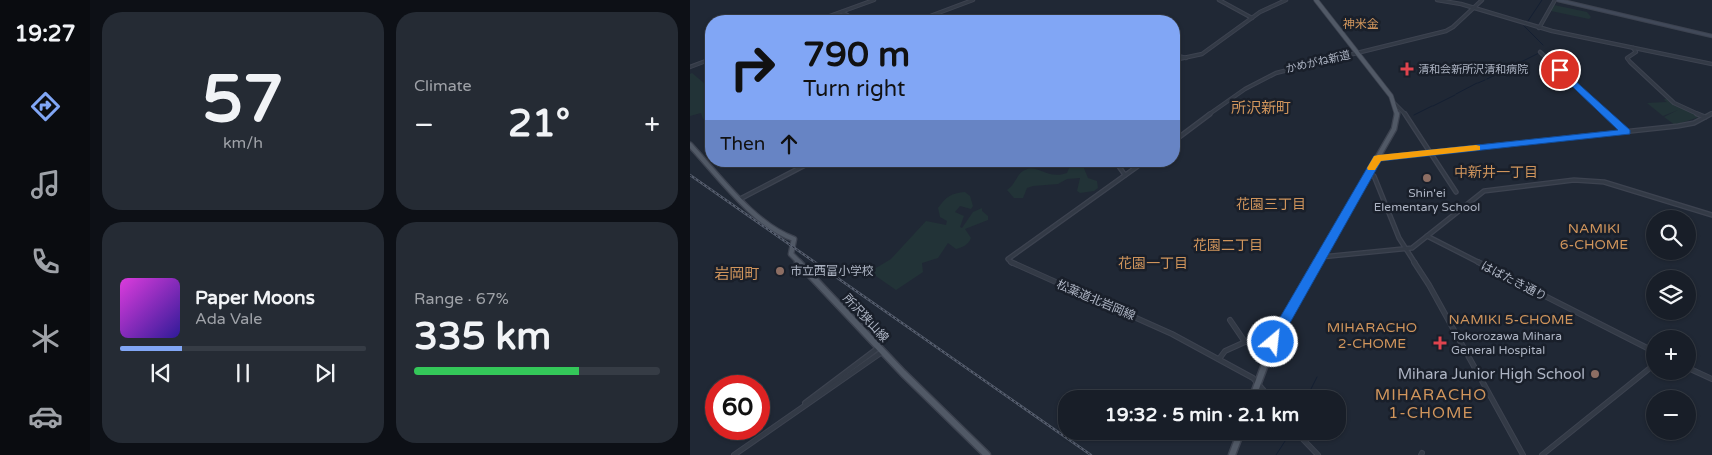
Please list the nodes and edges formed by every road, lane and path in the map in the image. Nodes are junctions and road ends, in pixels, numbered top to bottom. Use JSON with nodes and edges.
{"nodes":[{"id":1,"x":874,"y":0,"type":"edge"},
{"id":2,"x":973,"y":0,"type":"edge"},
{"id":3,"x":1219,"y":0,"type":"edge"},
{"id":4,"x":1286,"y":0,"type":"edge"},
{"id":5,"x":1316,"y":0,"type":"edge"},
{"id":6,"x":1437,"y":0,"type":"edge"},
{"id":7,"x":1482,"y":0,"type":"edge"},
{"id":8,"x":1557,"y":0,"type":"edge"},
{"id":9,"x":1563,"y":0,"type":"edge"},
{"id":10,"x":1473,"y":8,"type":"junction"},
{"id":11,"x":842,"y":12,"type":"junction"},
{"id":12,"x":833,"y":15,"type":"edge"},
{"id":13,"x":847,"y":15,"type":"edge"},
{"id":14,"x":933,"y":15,"type":"edge"},
{"id":15,"x":1252,"y":18,"type":"junction"},
{"id":16,"x":1538,"y":28,"type":"junction"},
{"id":17,"x":1712,"y":36,"type":"edge"},
{"id":18,"x":1633,"y":48,"type":"junction"},
{"id":19,"x":1540,"y":52,"type":"dead end"},
{"id":20,"x":1357,"y":53,"type":"junction"},
{"id":21,"x":1180,"y":55,"type":"edge"},
{"id":22,"x":1186,"y":59,"type":"junction"},
{"id":23,"x":1180,"y":60,"type":"edge"},
{"id":24,"x":705,"y":61,"type":"edge"},
{"id":25,"x":1712,"y":64,"type":"edge"},
{"id":26,"x":690,"y":67,"type":"edge"},
{"id":27,"x":1395,"y":104,"type":"junction"},
{"id":28,"x":1712,"y":113,"type":"edge"},
{"id":29,"x":1705,"y":117,"type":"junction"},
{"id":30,"x":1626,"y":132,"type":"junction"},
{"id":31,"x":1180,"y":137,"type":"edge"},
{"id":32,"x":690,"y":145,"type":"edge"},
{"id":33,"x":1430,"y":153,"type":"junction"},
{"id":34,"x":1378,"y":158,"type":"junction"},
{"id":35,"x":705,"y":161,"type":"edge"},
{"id":36,"x":710,"y":167,"type":"edge"},
{"id":37,"x":801,"y":167,"type":"edge"},
{"id":38,"x":1119,"y":167,"type":"edge"},
{"id":39,"x":1136,"y":167,"type":"edge"},
{"id":40,"x":1369,"y":174,"type":"junction"},
{"id":41,"x":1125,"y":175,"type":"junction"},
{"id":42,"x":1456,"y":192,"type":"dead end"},
{"id":43,"x":740,"y":199,"type":"junction"},
{"id":44,"x":1712,"y":214,"type":"edge"},
{"id":45,"x":1427,"y":236,"type":"junction"},
{"id":46,"x":1406,"y":248,"type":"junction"},
{"id":47,"x":1320,"y":257,"type":"junction"},
{"id":48,"x":1230,"y":320,"type":"dead end"},
{"id":49,"x":1646,"y":347,"type":"edge"},
{"id":50,"x":881,"y":350,"type":"junction"},
{"id":51,"x":1219,"y":359,"type":"junction"},
{"id":52,"x":1646,"y":371,"type":"edge"},
{"id":53,"x":1696,"y":372,"type":"edge"},
{"id":54,"x":1712,"y":379,"type":"edge"},
{"id":55,"x":1258,"y":382,"type":"junction"},
{"id":56,"x":1255,"y":390,"type":"edge"},
{"id":57,"x":1264,"y":390,"type":"edge"},
{"id":58,"x":1238,"y":440,"type":"edge"},
{"id":59,"x":1304,"y":440,"type":"edge"},
{"id":60,"x":734,"y":455,"type":"edge"},
{"id":61,"x":987,"y":455,"type":"edge"},
{"id":62,"x":1232,"y":455,"type":"edge"},
{"id":63,"x":1318,"y":455,"type":"edge"},
{"id":64,"x":1522,"y":455,"type":"edge"},
{"id":65,"x":1542,"y":455,"type":"edge"}],
"edges":[{"from":1,"to":11,"type":"street"},
{"from":2,"to":14,"type":"street"},
{"from":3,"to":15,"type":"street"},
{"from":4,"to":15,"type":"street"},
{"from":5,"to":20,"type":"main road"},
{"from":6,"to":10,"type":"street"},
{"from":7,"to":10,"type":"street","name":"かめがね新道"},
{"from":8,"to":16,"type":"street"},
{"from":8,"to":17,"type":"main road"},
{"from":9,"to":17,"type":"main road"},
{"from":10,"to":16,"type":"street"},
{"from":10,"to":20,"type":"street","name":"かめがね新道"},
{"from":11,"to":12,"type":"street"},
{"from":11,"to":13,"type":"street"},
{"from":15,"to":22,"type":"street"},
{"from":16,"to":18,"type":"street"},
{"from":18,"to":25,"type":"street"},
{"from":18,"to":29,"type":"street"},
{"from":19,"to":30,"type":"street"},
{"from":20,"to":27,"type":"main road"},
{"from":20,"to":31,"type":"street","name":"かめがね新道"},
{"from":21,"to":22,"type":"street"},
{"from":22,"to":23,"type":"street"},
{"from":24,"to":26,"type":"street"},
{"from":27,"to":33,"type":"street"},
{"from":27,"to":34,"type":"main road"},
{"from":28,"to":29,"type":"street"},
{"from":29,"to":30,"type":"street"},
{"from":30,"to":33,"type":"street"},
{"from":32,"to":35,"type":"main road"},
{"from":33,"to":34,"type":"street"},
{"from":33,"to":42,"type":"street"},
{"from":34,"to":40,"type":"main road"},
{"from":36,"to":43,"type":"main road"},
{"from":37,"to":43,"type":"street"},
{"from":38,"to":41,"type":"street"},
{"from":39,"to":41,"type":"street"},
{"from":40,"to":46,"type":"street"},
{"from":40,"to":47,"type":"main road"},
{"from":41,"to":51,"type":"street","name":"松葉道北岩岡線"},
{"from":43,"to":50,"type":"main road","name":"所沢狭山線"},
{"from":44,"to":45,"type":"street"},
{"from":45,"to":46,"type":"street"},
{"from":45,"to":49,"type":"street","name":"はばたき通り"},
{"from":46,"to":47,"type":"street"},
{"from":46,"to":64,"type":"street"},
{"from":47,"to":55,"type":"main road"},
{"from":48,"to":51,"type":"street"},
{"from":50,"to":60,"type":"street"},
{"from":50,"to":61,"type":"main road","name":"所沢狭山線"},
{"from":51,"to":55,"type":"street","name":"松葉道北岩岡線"},
{"from":52,"to":65,"type":"street"},
{"from":53,"to":54,"type":"street"},
{"from":55,"to":56,"type":"main road"},
{"from":55,"to":57,"type":"street"},
{"from":58,"to":62,"type":"main road"},
{"from":59,"to":63,"type":"street"}]}
